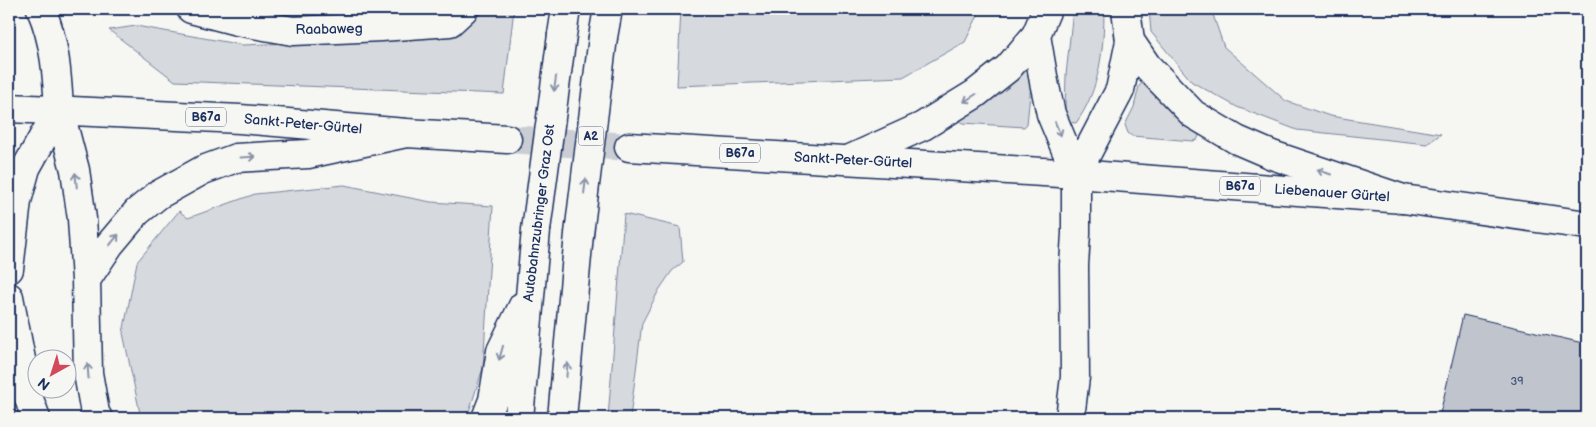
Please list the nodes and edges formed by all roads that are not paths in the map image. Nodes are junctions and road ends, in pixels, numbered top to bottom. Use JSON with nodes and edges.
{"nodes":[{"id":1,"x":42,"y":9,"type":"edge"},
{"id":2,"x":191,"y":9,"type":"edge"},
{"id":3,"x":464,"y":9,"type":"edge"},
{"id":4,"x":566,"y":9,"type":"edge"},
{"id":5,"x":608,"y":9,"type":"edge"},
{"id":6,"x":1047,"y":9,"type":"edge"},
{"id":7,"x":1126,"y":9,"type":"edge"},
{"id":8,"x":1036,"y":35,"type":"junction"},
{"id":9,"x":1130,"y":41,"type":"junction"},
{"id":10,"x":9,"y":108,"type":"edge"},
{"id":11,"x":59,"y":109,"type":"junction"},
{"id":12,"x":406,"y":133,"type":"junction"},
{"id":13,"x":507,"y":139,"type":"tunnel mouth"},
{"id":14,"x":629,"y":147,"type":"tunnel mouth"},
{"id":15,"x":850,"y":160,"type":"junction"},
{"id":16,"x":1076,"y":174,"type":"junction"},
{"id":17,"x":1403,"y":199,"type":"junction"},
{"id":18,"x":1587,"y":225,"type":"edge"},
{"id":19,"x":9,"y":268,"type":"edge"},
{"id":20,"x":86,"y":280,"type":"junction"},
{"id":21,"x":529,"y":293,"type":"junction"},
{"id":22,"x":9,"y":297,"type":"edge"},
{"id":23,"x":36,"y":418,"type":"edge"},
{"id":24,"x":98,"y":418,"type":"edge"},
{"id":25,"x":486,"y":418,"type":"edge"},
{"id":26,"x":519,"y":418,"type":"edge"},
{"id":27,"x":562,"y":418,"type":"edge"},
{"id":28,"x":1070,"y":418,"type":"edge"}],
"edges":[{"from":1,"to":11,"type":"main road"},
{"from":2,"to":3,"type":"main road","name":"Raabaweg"},
{"from":4,"to":21,"type":"main road","name":"Autobahnzubringer Graz Ost","one_way":true,"bridge":true},
{"from":27,"to":5,"type":"main road","number":"A2","one_way":true,"bridge":true},
{"from":6,"to":8,"type":"main road"},
{"from":7,"to":9,"type":"main road"},
{"from":8,"to":15,"type":"main road","one_way":true},
{"from":8,"to":16,"type":"main road","one_way":true},
{"from":9,"to":16,"type":"main road"},
{"from":17,"to":9,"type":"main road","one_way":true},
{"from":10,"to":11,"type":"main road","name":"Sankt-Peter-Gürtel","number":"B67a"},
{"from":11,"to":12,"type":"main road","name":"Sankt-Peter-Gürtel","number":"B67a"},
{"from":11,"to":19,"type":"main road"},
{"from":20,"to":11,"type":"main road","one_way":true},
{"from":12,"to":13,"type":"main road","name":"Sankt-Peter-Gürtel","number":"B67a"},
{"from":20,"to":12,"type":"main road","one_way":true},
{"from":14,"to":15,"type":"main road","name":"Sankt-Peter-Gürtel","number":"B67a"},
{"from":15,"to":16,"type":"main road","name":"Sankt-Peter-Gürtel","number":"B67a"},
{"from":16,"to":17,"type":"main road","name":"Liebenauer Gürtel","number":"B67a"},
{"from":16,"to":28,"type":"main road"},
{"from":17,"to":18,"type":"main road","name":"Liebenauer Gürtel","number":"B67a"},
{"from":24,"to":20,"type":"main road","one_way":true},
{"from":21,"to":25,"type":"main road","one_way":true},
{"from":21,"to":26,"type":"main road","name":"Autobahnzubringer Graz Ost"},
{"from":22,"to":23,"type":"main road"}]}
